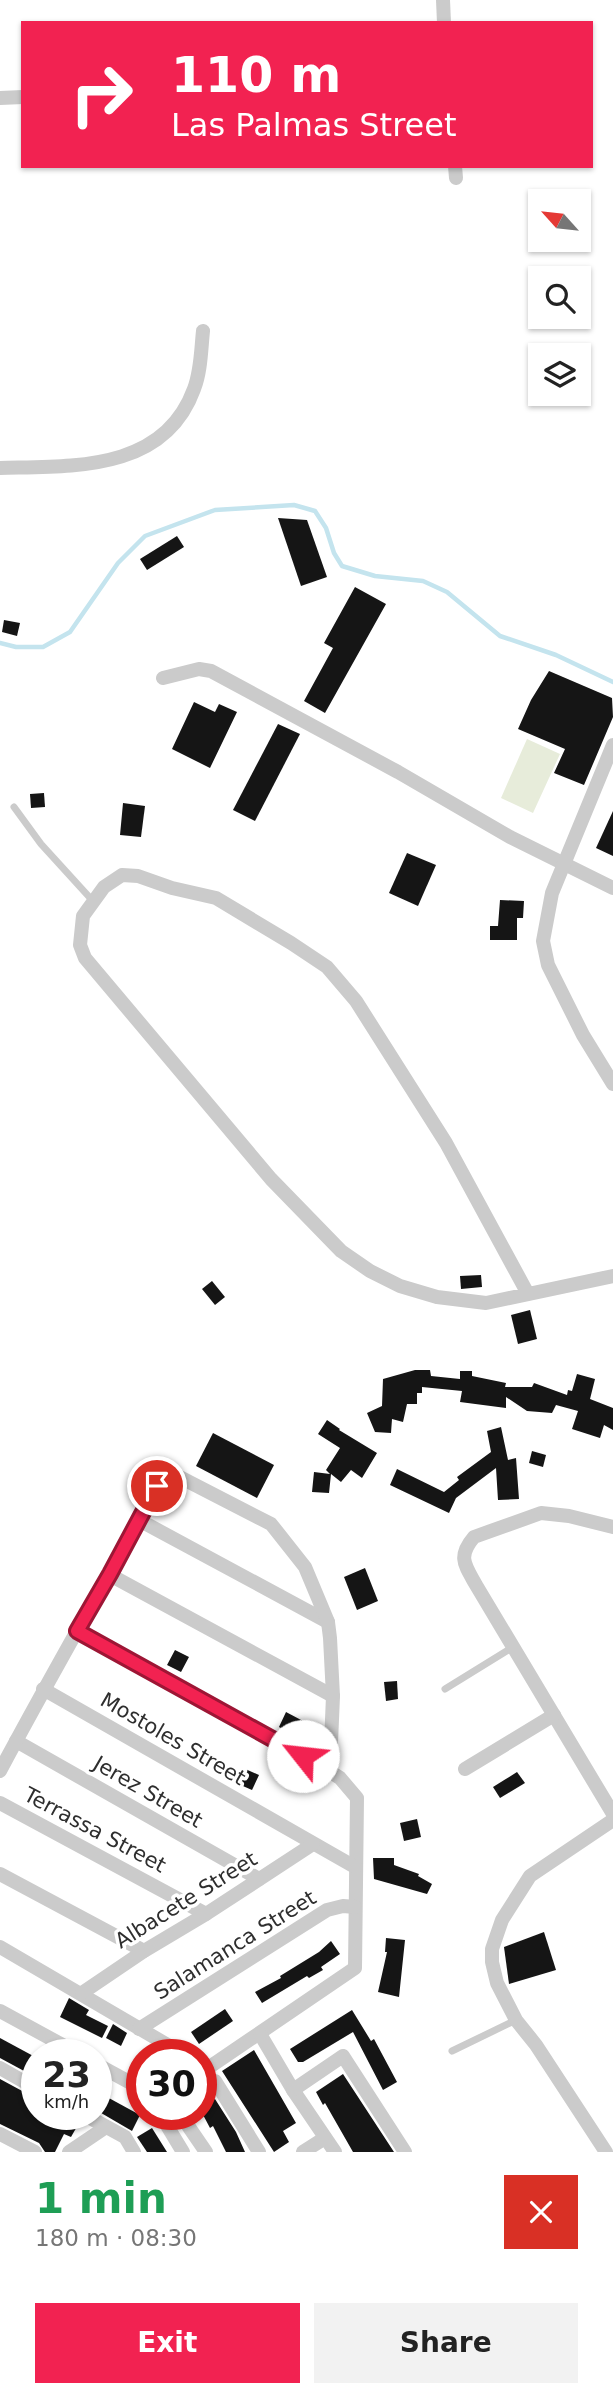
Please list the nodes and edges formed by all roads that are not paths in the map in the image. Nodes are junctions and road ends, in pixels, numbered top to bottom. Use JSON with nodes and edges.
{"nodes":[{"id":1,"x":443,"y":0,"type":"edge"},
{"id":2,"x":444,"y":21,"type":"edge"},
{"id":3,"x":21,"y":97,"type":"edge"},
{"id":4,"x":0,"y":98,"type":"edge"},
{"id":5,"x":203,"y":331,"type":"dead end"},
{"id":6,"x":0,"y":468,"type":"edge"},
{"id":7,"x":163,"y":678,"type":"dead end"},
{"id":8,"x":613,"y":745,"type":"edge"},
{"id":9,"x":14,"y":807,"type":"dead end"},
{"id":10,"x":563,"y":863,"type":"junction"},
{"id":11,"x":613,"y":888,"type":"edge"},
{"id":12,"x":92,"y":900,"type":"junction"},
{"id":13,"x":613,"y":1084,"type":"edge"},
{"id":14,"x":613,"y":1276,"type":"edge"},
{"id":15,"x":528,"y":1294,"type":"junction"},
{"id":16,"x":139,"y":1520,"type":"junction"},
{"id":17,"x":613,"y":1527,"type":"edge"},
{"id":18,"x":110,"y":1574,"type":"junction"},
{"id":19,"x":328,"y":1622,"type":"junction"},
{"id":20,"x":77,"y":1631,"type":"junction"},
{"id":21,"x":513,"y":1647,"type":"junction"},
{"id":22,"x":43,"y":1689,"type":"junction"},
{"id":23,"x":445,"y":1689,"type":"dead end"},
{"id":24,"x":332,"y":1696,"type":"junction"},
{"id":25,"x":554,"y":1715,"type":"junction"},
{"id":26,"x":16,"y":1741,"type":"junction"},
{"id":27,"x":326,"y":1769,"type":"junction"},
{"id":28,"x":465,"y":1769,"type":"dead end"},
{"id":29,"x":0,"y":1770,"type":"edge"},
{"id":30,"x":0,"y":1803,"type":"edge"},
{"id":31,"x":613,"y":1814,"type":"edge"},
{"id":32,"x":613,"y":1820,"type":"edge"},
{"id":33,"x":313,"y":1844,"type":"junction"},
{"id":34,"x":355,"y":1867,"type":"junction"},
{"id":35,"x":0,"y":1874,"type":"edge"},
{"id":36,"x":259,"y":1879,"type":"junction"},
{"id":37,"x":355,"y":1907,"type":"junction"},
{"id":38,"x":206,"y":1914,"type":"junction"},
{"id":39,"x":0,"y":1947,"type":"edge"},
{"id":40,"x":144,"y":1951,"type":"junction"},
{"id":41,"x":82,"y":1993,"type":"junction"},
{"id":42,"x":0,"y":2011,"type":"edge"},
{"id":43,"x":516,"y":2020,"type":"junction"},
{"id":44,"x":139,"y":2029,"type":"junction"},
{"id":45,"x":260,"y":2034,"type":"junction"},
{"id":46,"x":51,"y":2039,"type":"edge"},
{"id":47,"x":157,"y":2039,"type":"edge"},
{"id":48,"x":452,"y":2051,"type":"dead end"},
{"id":49,"x":217,"y":2064,"type":"edge"},
{"id":50,"x":0,"y":2068,"type":"edge"},
{"id":51,"x":21,"y":2080,"type":"edge"},
{"id":52,"x":217,"y":2089,"type":"edge"},
{"id":53,"x":293,"y":2090,"type":"junction"},
{"id":54,"x":102,"y":2130,"type":"edge"},
{"id":55,"x":112,"y":2130,"type":"edge"},
{"id":56,"x":170,"y":2130,"type":"edge"},
{"id":57,"x":191,"y":2130,"type":"edge"},
{"id":58,"x":0,"y":2134,"type":"edge"},
{"id":59,"x":326,"y":2138,"type":"junction"},
{"id":60,"x":35,"y":2152,"type":"edge"},
{"id":61,"x":69,"y":2152,"type":"edge"},
{"id":62,"x":134,"y":2152,"type":"edge"},
{"id":63,"x":183,"y":2152,"type":"edge"},
{"id":64,"x":206,"y":2152,"type":"edge"},
{"id":65,"x":259,"y":2152,"type":"edge"},
{"id":66,"x":303,"y":2152,"type":"edge"},
{"id":67,"x":335,"y":2152,"type":"edge"},
{"id":68,"x":405,"y":2152,"type":"edge"},
{"id":69,"x":606,"y":2152,"type":"edge"}],
"edges":[{"from":1,"to":2,"type":"street"},
{"from":3,"to":4,"type":"street"},
{"from":5,"to":6,"type":"street"},
{"from":7,"to":10,"type":"street"},
{"from":8,"to":10,"type":"street"},
{"from":9,"to":12,"type":"lane"},
{"from":10,"to":11,"type":"street"},
{"from":10,"to":13,"type":"street"},
{"from":12,"to":15,"type":"street"},
{"from":12,"to":15,"type":"street"},
{"from":14,"to":15,"type":"street"},
{"from":16,"to":18,"type":"street"},
{"from":16,"to":19,"type":"street"},
{"from":16,"to":19,"type":"street"},
{"from":17,"to":21,"type":"street"},
{"from":18,"to":20,"type":"street"},
{"from":18,"to":24,"type":"street"},
{"from":19,"to":24,"type":"street"},
{"from":20,"to":22,"type":"street"},
{"from":20,"to":27,"type":"street"},
{"from":21,"to":23,"type":"lane"},
{"from":21,"to":25,"type":"street"},
{"from":22,"to":26,"type":"street"},
{"from":22,"to":33,"type":"street","name":"Mostoles Street"},
{"from":24,"to":27,"type":"street"},
{"from":25,"to":28,"type":"street"},
{"from":25,"to":31,"type":"street"},
{"from":26,"to":29,"type":"street"},
{"from":26,"to":36,"type":"street","name":"Jerez Street"},
{"from":27,"to":34,"type":"street"},
{"from":30,"to":38,"type":"street","name":"Terrassa Street"},
{"from":32,"to":43,"type":"street"},
{"from":33,"to":34,"type":"street","name":"Mostoles Street"},
{"from":33,"to":36,"type":"street","name":"Albacete Street"},
{"from":34,"to":37,"type":"street"},
{"from":35,"to":40,"type":"street"},
{"from":36,"to":38,"type":"street","name":"Albacete Street"},
{"from":37,"to":44,"type":"street","name":"Salamanca Street"},
{"from":37,"to":45,"type":"street"},
{"from":38,"to":40,"type":"street","name":"Albacete Street"},
{"from":39,"to":41,"type":"street"},
{"from":40,"to":41,"type":"street","name":"Albacete Street"},
{"from":41,"to":44,"type":"street"},
{"from":42,"to":46,"type":"street"},
{"from":43,"to":48,"type":"lane"},
{"from":43,"to":69,"type":"street"},
{"from":44,"to":47,"type":"street"},
{"from":45,"to":49,"type":"street"},
{"from":45,"to":53,"type":"street"},
{"from":50,"to":51,"type":"street"},
{"from":52,"to":65,"type":"street"},
{"from":53,"to":59,"type":"street"},
{"from":53,"to":68,"type":"street"},
{"from":54,"to":61,"type":"street"},
{"from":55,"to":62,"type":"street"},
{"from":56,"to":63,"type":"street"},
{"from":57,"to":64,"type":"street"},
{"from":58,"to":60,"type":"street"},
{"from":59,"to":66,"type":"street"},
{"from":59,"to":67,"type":"street"}]}
